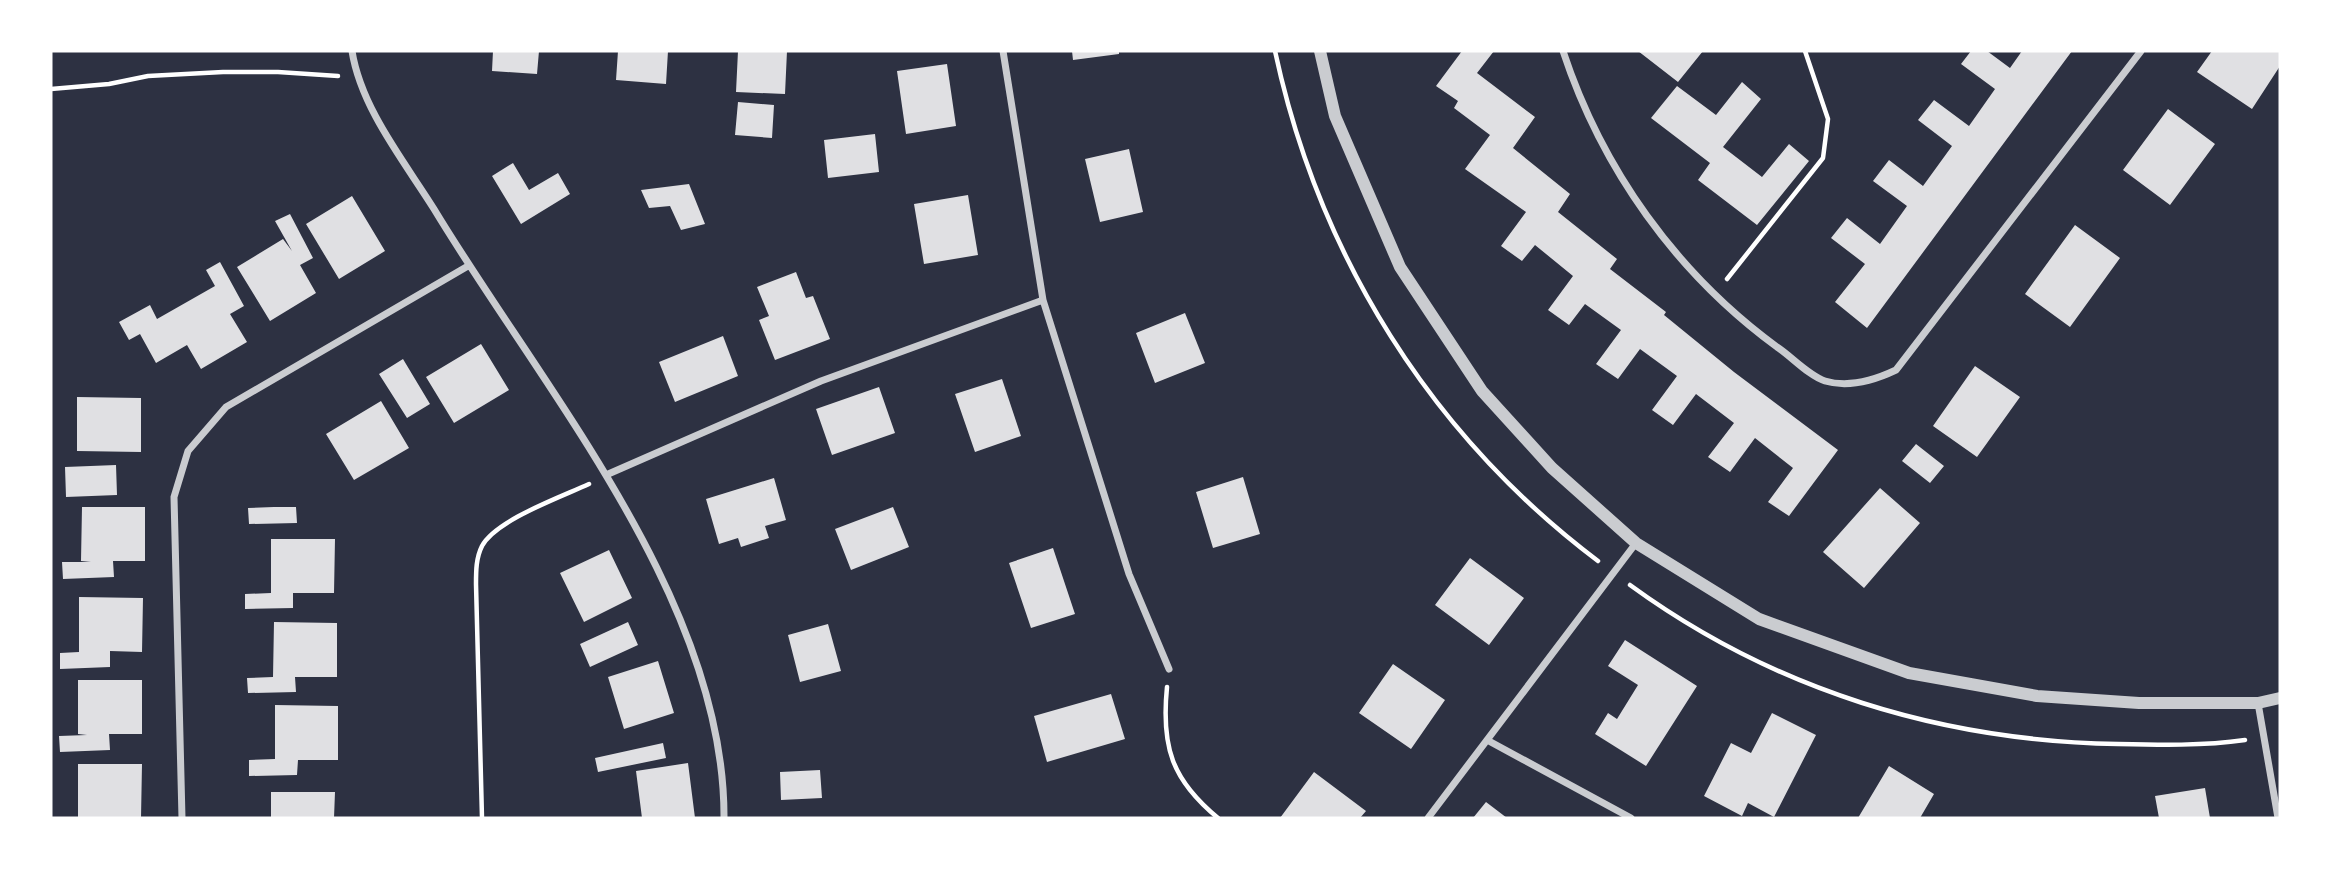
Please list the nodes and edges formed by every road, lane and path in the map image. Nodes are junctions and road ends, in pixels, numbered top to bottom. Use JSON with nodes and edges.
{"nodes":[{"id":1,"x":352,"y":51,"type":"edge"},
{"id":2,"x":1003,"y":51,"type":"edge"},
{"id":3,"x":1275,"y":51,"type":"edge"},
{"id":4,"x":1320,"y":51,"type":"edge"},
{"id":5,"x":1563,"y":51,"type":"edge"},
{"id":6,"x":1805,"y":51,"type":"edge"},
{"id":7,"x":2141,"y":51,"type":"edge"},
{"id":8,"x":356,"y":78,"type":"junction"},
{"id":9,"x":51,"y":89,"type":"edge"},
{"id":10,"x":468,"y":266,"type":"junction"},
{"id":11,"x":1715,"y":294,"type":"junction"},
{"id":12,"x":1043,"y":300,"type":"junction"},
{"id":13,"x":606,"y":475,"type":"junction"},
{"id":14,"x":1636,"y":543,"type":"junction"},
{"id":15,"x":1614,"y":573,"type":"junction"},
{"id":16,"x":1168,"y":669,"type":"joint"},
{"id":17,"x":2280,"y":698,"type":"edge"},
{"id":18,"x":2258,"y":703,"type":"junction"},
{"id":19,"x":1487,"y":740,"type":"junction"},
{"id":20,"x":2225,"y":742,"type":"dead end"},
{"id":21,"x":182,"y":818,"type":"edge"},
{"id":22,"x":482,"y":818,"type":"edge"},
{"id":23,"x":724,"y":818,"type":"edge"},
{"id":24,"x":1218,"y":818,"type":"edge"},
{"id":25,"x":1428,"y":818,"type":"edge"},
{"id":26,"x":1631,"y":818,"type":"edge"},
{"id":27,"x":2278,"y":818,"type":"edge"}],
"edges":[{"from":1,"to":8,"type":"street"},
{"from":2,"to":12,"type":"street"},
{"from":3,"to":15,"type":"path"},
{"from":4,"to":14,"type":"street"},
{"from":5,"to":11,"type":"street"},
{"from":6,"to":11,"type":"path"},
{"from":7,"to":11,"type":"street"},
{"from":8,"to":9,"type":"path"},
{"from":8,"to":10,"type":"street"},
{"from":10,"to":13,"type":"street"},
{"from":10,"to":21,"type":"street"},
{"from":12,"to":13,"type":"street"},
{"from":12,"to":16,"type":"street"},
{"from":13,"to":22,"type":"path"},
{"from":13,"to":23,"type":"street"},
{"from":14,"to":15,"type":"street"},
{"from":14,"to":18,"type":"street"},
{"from":15,"to":19,"type":"street"},
{"from":15,"to":20,"type":"path"},
{"from":16,"to":24,"type":"path"},
{"from":17,"to":18,"type":"street"},
{"from":18,"to":27,"type":"street"},
{"from":19,"to":25,"type":"street"},
{"from":19,"to":26,"type":"street"}]}
